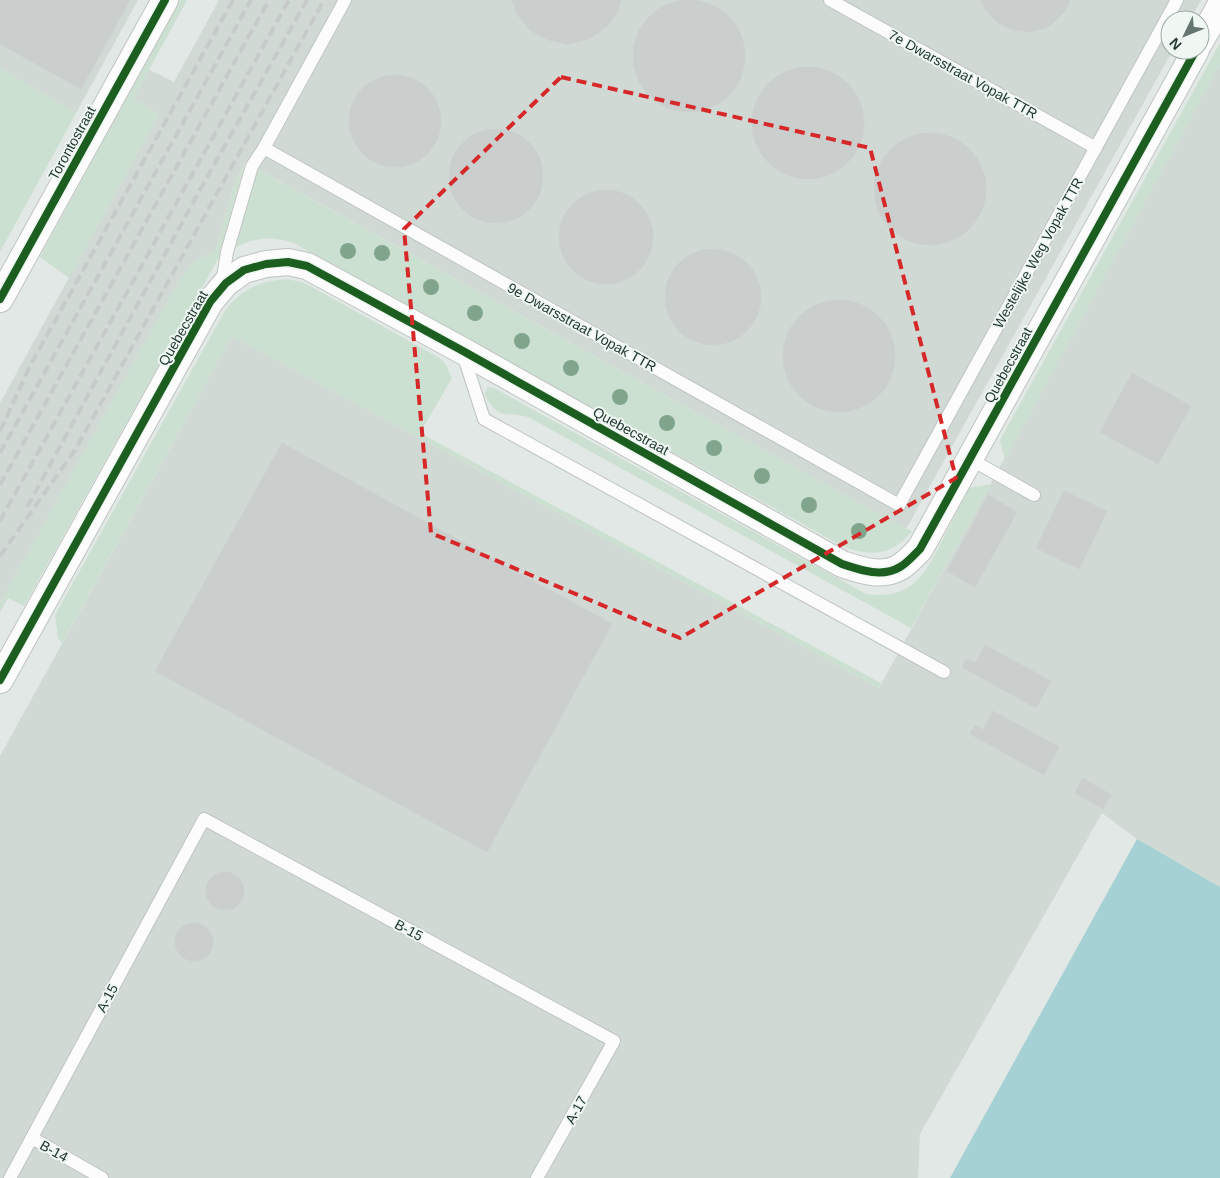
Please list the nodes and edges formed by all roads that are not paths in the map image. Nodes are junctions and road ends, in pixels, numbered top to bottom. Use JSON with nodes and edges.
{"nodes":[{"id":1,"x":165,"y":0,"type":"edge"},
{"id":2,"x":345,"y":0,"type":"edge"},
{"id":3,"x":830,"y":0,"type":"edge"},
{"id":4,"x":1177,"y":0,"type":"edge"},
{"id":5,"x":1220,"y":6,"type":"edge"},
{"id":6,"x":1210,"y":24,"type":"edge"},
{"id":7,"x":1190,"y":60,"type":"edge"},
{"id":8,"x":264,"y":148,"type":"junction"},
{"id":9,"x":1096,"y":148,"type":"junction"},
{"id":10,"x":221,"y":289,"type":"junction"},
{"id":11,"x":0,"y":298,"type":"edge"},
{"id":12,"x":463,"y":351,"type":"junction"},
{"id":13,"x":970,"y":459,"type":"junction"},
{"id":14,"x":1034,"y":495,"type":"dead end"},
{"id":15,"x":900,"y":505,"type":"joint"},
{"id":16,"x":944,"y":672,"type":"dead end"},
{"id":17,"x":0,"y":680,"type":"edge"},
{"id":18,"x":204,"y":819,"type":"joint"},
{"id":19,"x":614,"y":1041,"type":"joint"},
{"id":20,"x":32,"y":1138,"type":"junction"},
{"id":21,"x":10,"y":1178,"type":"edge"},
{"id":22,"x":102,"y":1178,"type":"edge"},
{"id":23,"x":537,"y":1178,"type":"edge"}],
"edges":[{"from":1,"to":11,"type":"street","name":"Torontostraat"},
{"from":2,"to":8,"type":"lane"},
{"from":3,"to":9,"type":"lane","name":"7e Dwarsstraat Vopak TTR"},
{"from":4,"to":9,"type":"lane","name":"Westelijke Weg Vopak TTR"},
{"from":5,"to":6,"type":"street"},
{"from":7,"to":13,"type":"street","name":"Quebecstraat"},
{"from":8,"to":10,"type":"lane"},
{"from":8,"to":15,"type":"lane","name":"9e Dwarsstraat Vopak TTR"},
{"from":9,"to":15,"type":"lane","name":"Westelijke Weg Vopak TTR"},
{"from":10,"to":12,"type":"street","name":"Quebecstraat"},
{"from":10,"to":17,"type":"street","name":"Quebecstraat"},
{"from":12,"to":13,"type":"street","name":"Quebecstraat"},
{"from":12,"to":16,"type":"lane"},
{"from":13,"to":14,"type":"lane"},
{"from":18,"to":19,"type":"lane","name":"B-15"},
{"from":18,"to":20,"type":"lane","name":"A-15"},
{"from":19,"to":23,"type":"lane","name":"A-17"},
{"from":20,"to":21,"type":"lane","name":"A-15"},
{"from":20,"to":22,"type":"lane","name":"B-14"}]}
